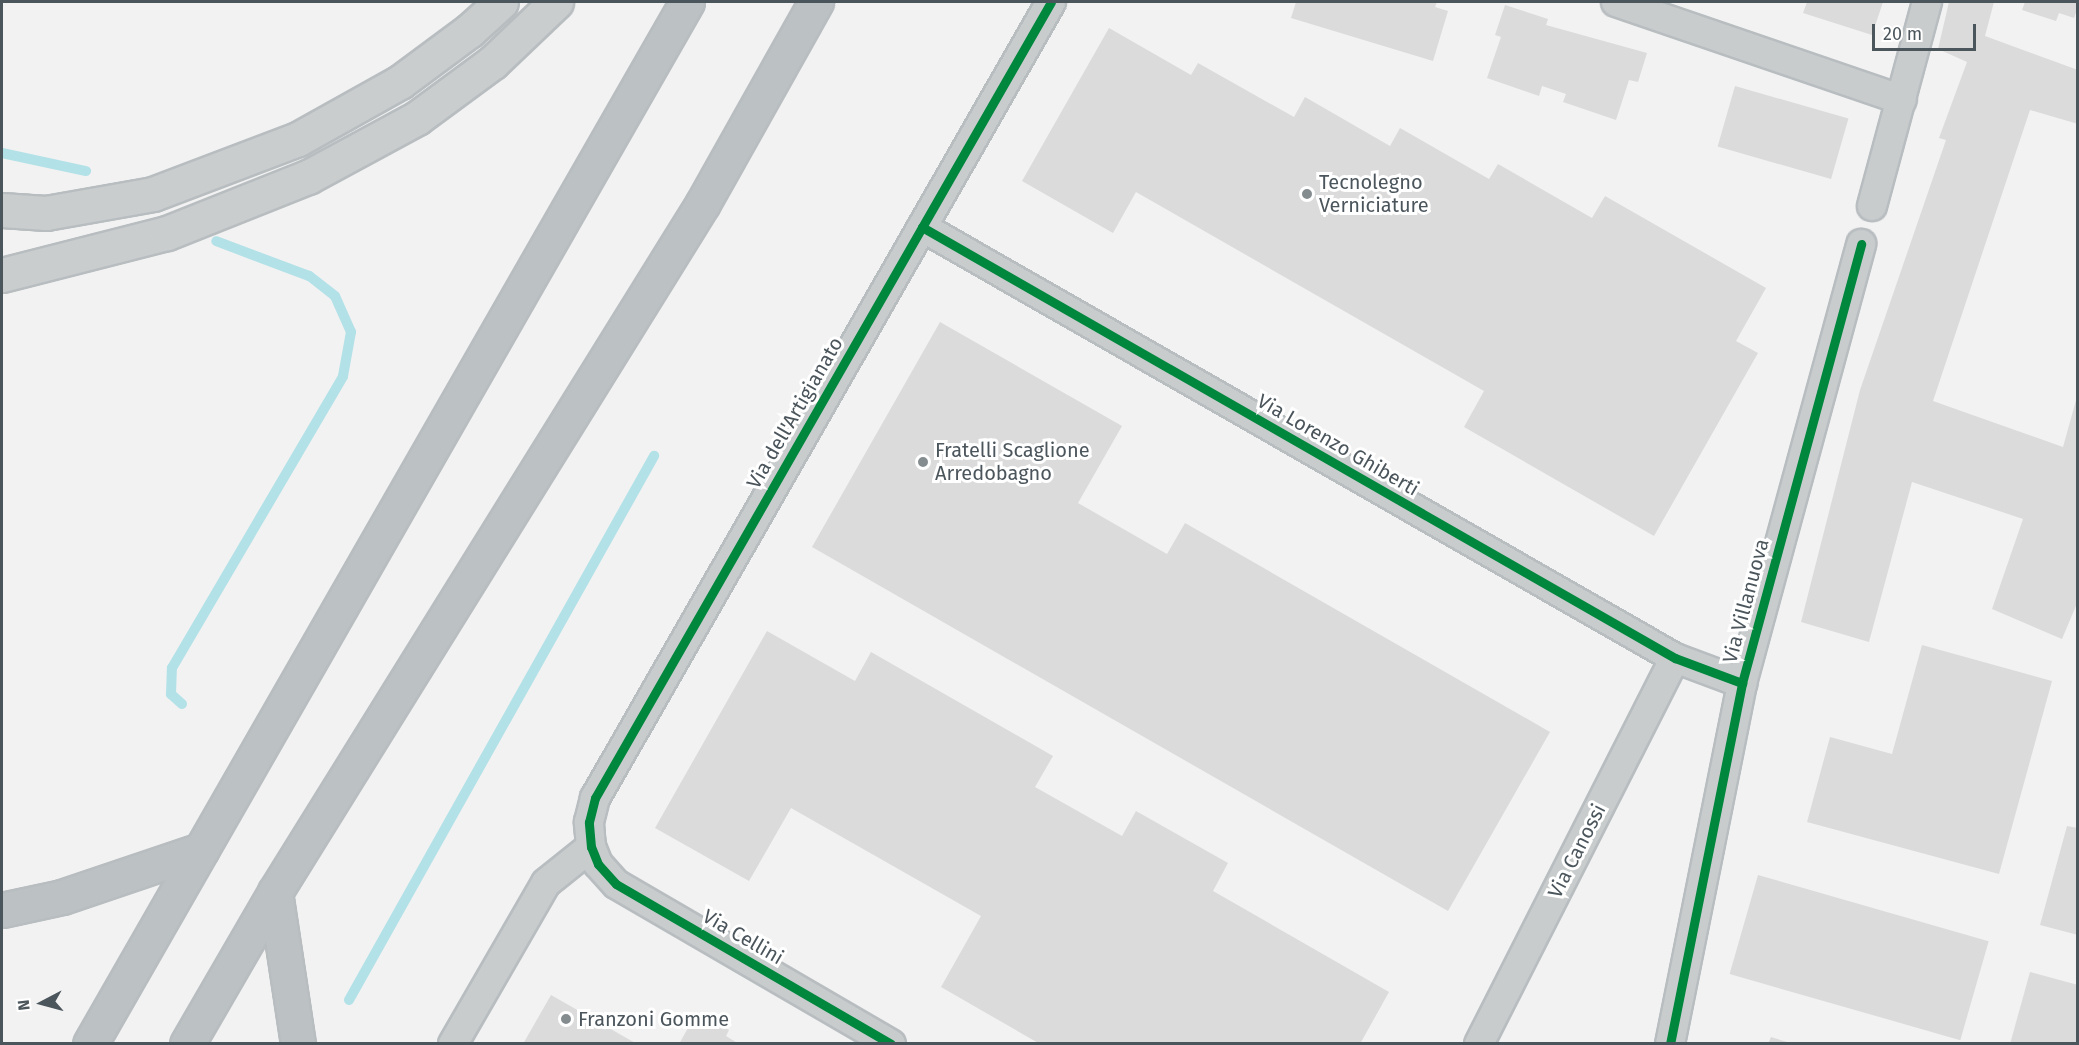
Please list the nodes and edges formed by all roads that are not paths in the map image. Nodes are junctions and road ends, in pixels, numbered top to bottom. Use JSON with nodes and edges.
{"nodes":[{"id":1,"x":501,"y":2,"type":"edge"},
{"id":2,"x":556,"y":2,"type":"edge"},
{"id":3,"x":687,"y":2,"type":"edge"},
{"id":4,"x":816,"y":2,"type":"edge"},
{"id":5,"x":1051,"y":2,"type":"edge"},
{"id":6,"x":1616,"y":2,"type":"edge"},
{"id":7,"x":1927,"y":2,"type":"edge"},
{"id":8,"x":1902,"y":100,"type":"junction"},
{"id":9,"x":1872,"y":206,"type":"dead end"},
{"id":10,"x":2,"y":210,"type":"edge"},
{"id":11,"x":922,"y":227,"type":"junction"},
{"id":12,"x":1862,"y":244,"type":"dead end"},
{"id":13,"x":2,"y":275,"type":"edge"},
{"id":14,"x":1675,"y":658,"type":"junction"},
{"id":15,"x":1742,"y":683,"type":"junction"},
{"id":16,"x":591,"y":847,"type":"junction"},
{"id":17,"x":201,"y":850,"type":"junction"},
{"id":18,"x":275,"y":892,"type":"junction"},
{"id":19,"x":2,"y":910,"type":"edge"},
{"id":20,"x":90,"y":1044,"type":"edge"},
{"id":21,"x":187,"y":1044,"type":"edge"},
{"id":22,"x":298,"y":1044,"type":"edge"},
{"id":23,"x":453,"y":1044,"type":"edge"},
{"id":24,"x":891,"y":1044,"type":"edge"},
{"id":25,"x":1479,"y":1044,"type":"edge"},
{"id":26,"x":1670,"y":1044,"type":"edge"}],
"edges":[{"from":1,"to":10,"type":"street"},
{"from":2,"to":13,"type":"street"},
{"from":3,"to":17,"type":"highway"},
{"from":4,"to":18,"type":"highway"},
{"from":5,"to":11,"type":"street","name":"Via dell'Artigianato"},
{"from":6,"to":8,"type":"street"},
{"from":7,"to":8,"type":"street"},
{"from":8,"to":9,"type":"street"},
{"from":11,"to":14,"type":"street","name":"Via Lorenzo Ghiberti"},
{"from":11,"to":16,"type":"street","name":"Via dell'Artigianato"},
{"from":12,"to":15,"type":"street","name":"Via Villanuova"},
{"from":14,"to":15,"type":"street","name":"Via Lorenzo Ghiberti"},
{"from":14,"to":25,"type":"street","name":"Via Canossi"},
{"from":15,"to":26,"type":"street","name":"Via Villanuova"},
{"from":16,"to":23,"type":"street"},
{"from":16,"to":24,"type":"street","name":"Via Cellini"},
{"from":17,"to":19,"type":"highway"},
{"from":17,"to":20,"type":"highway"},
{"from":18,"to":21,"type":"highway"},
{"from":18,"to":22,"type":"highway"}]}
